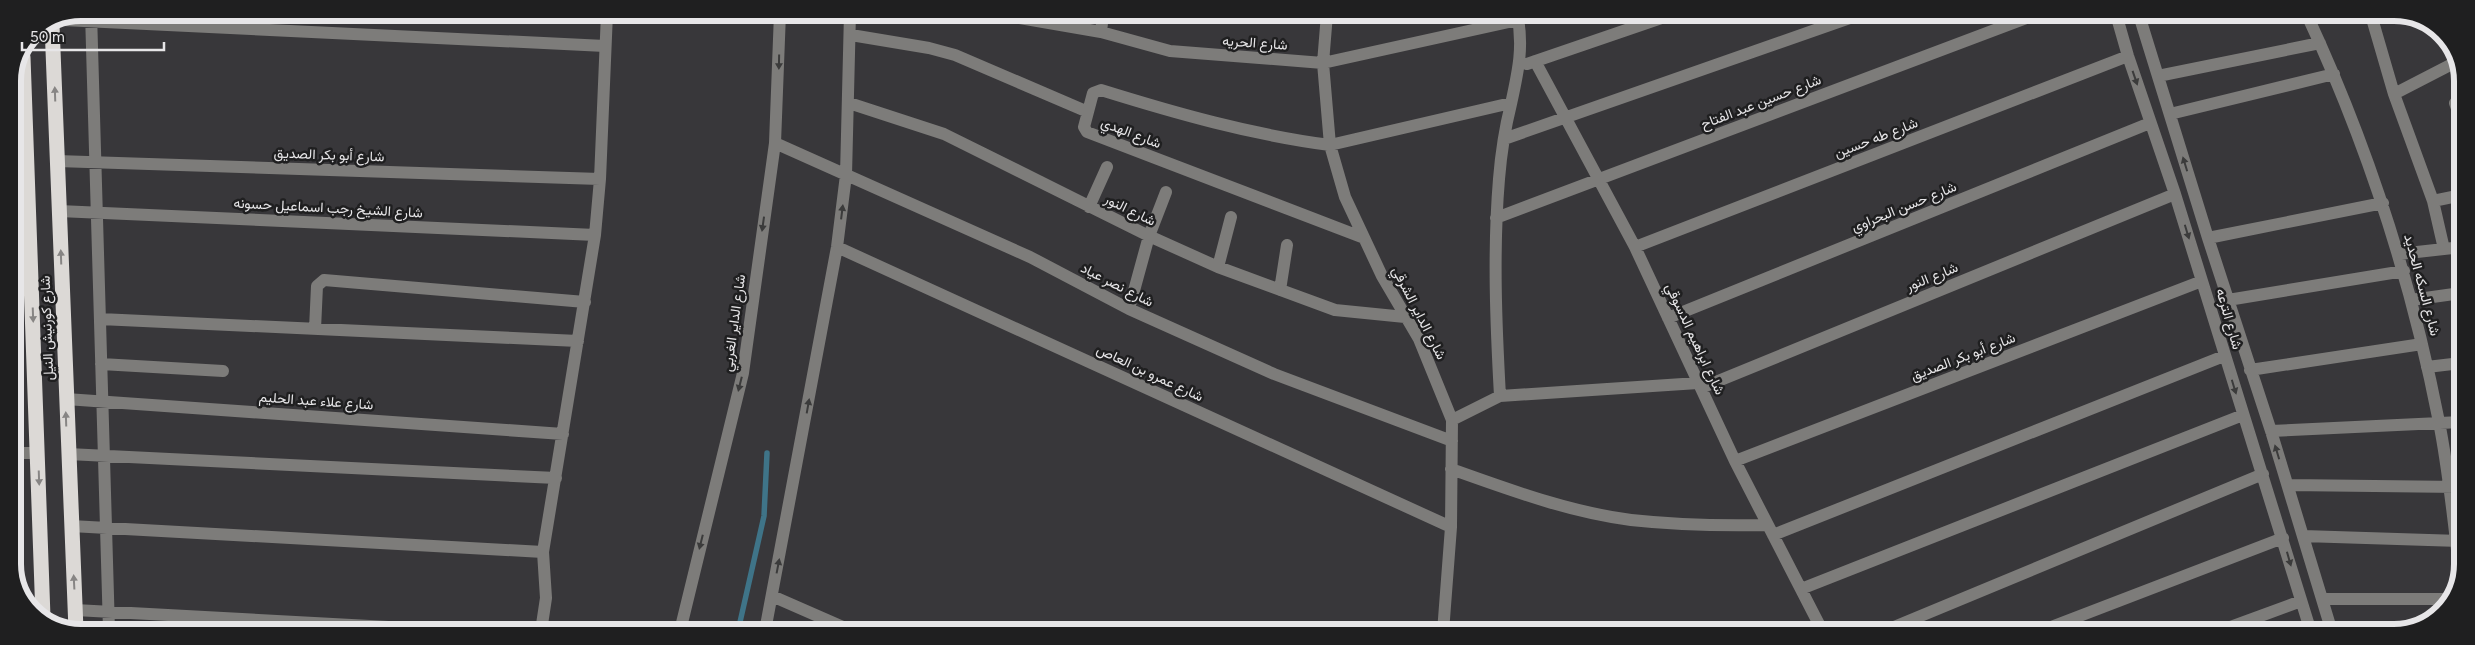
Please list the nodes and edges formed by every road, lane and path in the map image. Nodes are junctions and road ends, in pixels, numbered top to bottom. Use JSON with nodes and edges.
{"nodes":[{"id":1,"x":91,"y":21,"type":"edge"},
{"id":2,"x":162,"y":21,"type":"edge"},
{"id":3,"x":606,"y":21,"type":"edge"},
{"id":4,"x":780,"y":21,"type":"edge"},
{"id":5,"x":850,"y":21,"type":"edge"},
{"id":6,"x":1037,"y":21,"type":"edge"},
{"id":7,"x":1102,"y":21,"type":"edge"},
{"id":8,"x":1326,"y":21,"type":"edge"},
{"id":9,"x":1500,"y":21,"type":"edge"},
{"id":10,"x":1518,"y":21,"type":"edge"},
{"id":11,"x":1652,"y":21,"type":"edge"},
{"id":12,"x":1841,"y":21,"type":"edge"},
{"id":13,"x":2018,"y":21,"type":"edge"},
{"id":14,"x":2118,"y":21,"type":"edge"},
{"id":15,"x":2140,"y":21,"type":"edge"},
{"id":16,"x":2310,"y":21,"type":"edge"},
{"id":17,"x":2373,"y":21,"type":"edge"},
{"id":18,"x":52,"y":29,"type":"edge"},
{"id":19,"x":1101,"y":32,"type":"junction"},
{"id":20,"x":851,"y":35,"type":"junction"},
{"id":21,"x":2320,"y":43,"type":"junction"},
{"id":22,"x":604,"y":46,"type":"junction"},
{"id":23,"x":2128,"y":56,"type":"junction"},
{"id":24,"x":1535,"y":61,"type":"junction"},
{"id":25,"x":1323,"y":63,"type":"junction"},
{"id":26,"x":2452,"y":64,"type":"edge"},
{"id":27,"x":23,"y":66,"type":"edge"},
{"id":28,"x":1520,"y":66,"type":"junction"},
{"id":29,"x":2334,"y":74,"type":"junction"},
{"id":30,"x":2158,"y":76,"type":"junction"},
{"id":31,"x":2394,"y":94,"type":"junction"},
{"id":32,"x":849,"y":103,"type":"junction"},
{"id":33,"x":1511,"y":103,"type":"junction"},
{"id":34,"x":1088,"y":112,"type":"junction"},
{"id":35,"x":2170,"y":114,"type":"junction"},
{"id":36,"x":1565,"y":116,"type":"junction"},
{"id":37,"x":2150,"y":123,"type":"junction"},
{"id":38,"x":1504,"y":139,"type":"junction"},
{"id":39,"x":775,"y":144,"type":"junction"},
{"id":40,"x":1330,"y":145,"type":"junction"},
{"id":41,"x":57,"y":161,"type":"junction"},
{"id":42,"x":96,"y":162,"type":"junction"},
{"id":43,"x":1107,"y":166,"type":"dead end"},
{"id":44,"x":846,"y":175,"type":"junction"},
{"id":45,"x":1599,"y":178,"type":"junction"},
{"id":46,"x":600,"y":179,"type":"junction"},
{"id":47,"x":1166,"y":192,"type":"dead end"},
{"id":48,"x":2175,"y":194,"type":"junction"},
{"id":49,"x":2454,"y":197,"type":"edge"},
{"id":50,"x":2432,"y":201,"type":"junction"},
{"id":51,"x":2384,"y":203,"type":"junction"},
{"id":52,"x":1090,"y":206,"type":"junction"},
{"id":53,"x":59,"y":210,"type":"junction"},
{"id":54,"x":98,"y":212,"type":"junction"},
{"id":55,"x":1231,"y":217,"type":"dead end"},
{"id":56,"x":1496,"y":218,"type":"junction"},
{"id":57,"x":596,"y":235,"type":"junction"},
{"id":58,"x":1149,"y":236,"type":"junction"},
{"id":59,"x":1364,"y":238,"type":"junction"},
{"id":60,"x":2208,"y":238,"type":"junction"},
{"id":61,"x":1287,"y":245,"type":"dead end"},
{"id":62,"x":837,"y":247,"type":"junction"},
{"id":63,"x":1635,"y":247,"type":"junction"},
{"id":64,"x":2454,"y":248,"type":"edge"},
{"id":65,"x":2444,"y":249,"type":"junction"},
{"id":66,"x":2399,"y":254,"type":"junction"},
{"id":67,"x":1218,"y":267,"type":"junction"},
{"id":68,"x":2404,"y":272,"type":"junction"},
{"id":69,"x":2202,"y":281,"type":"junction"},
{"id":70,"x":1280,"y":290,"type":"junction"},
{"id":71,"x":2454,"y":294,"type":"edge"},
{"id":72,"x":2228,"y":300,"type":"junction"},
{"id":73,"x":2411,"y":300,"type":"junction"},
{"id":74,"x":585,"y":302,"type":"junction"},
{"id":75,"x":1129,"y":308,"type":"junction"},
{"id":76,"x":1405,"y":317,"type":"junction"},
{"id":77,"x":1668,"y":318,"type":"junction"},
{"id":78,"x":100,"y":319,"type":"junction"},
{"id":79,"x":315,"y":329,"type":"junction"},
{"id":80,"x":578,"y":341,"type":"junction"},
{"id":81,"x":2422,"y":344,"type":"junction"},
{"id":82,"x":2224,"y":356,"type":"junction"},
{"id":83,"x":101,"y":364,"type":"junction"},
{"id":84,"x":2454,"y":364,"type":"edge"},
{"id":85,"x":2427,"y":367,"type":"junction"},
{"id":86,"x":2250,"y":370,"type":"junction"},
{"id":87,"x":223,"y":371,"type":"dead end"},
{"id":88,"x":1699,"y":385,"type":"junction"},
{"id":89,"x":1500,"y":396,"type":"junction"},
{"id":90,"x":66,"y":399,"type":"junction"},
{"id":91,"x":102,"y":401,"type":"junction"},
{"id":92,"x":2243,"y":415,"type":"junction"},
{"id":93,"x":1452,"y":420,"type":"junction"},
{"id":94,"x":2454,"y":422,"type":"edge"},
{"id":95,"x":2439,"y":423,"type":"junction"},
{"id":96,"x":2271,"y":431,"type":"junction"},
{"id":97,"x":563,"y":434,"type":"junction"},
{"id":98,"x":1452,"y":441,"type":"junction"},
{"id":99,"x":21,"y":453,"type":"edge"},
{"id":100,"x":38,"y":453,"type":"junction"},
{"id":101,"x":68,"y":454,"type":"junction"},
{"id":102,"x":104,"y":456,"type":"junction"},
{"id":103,"x":1735,"y":461,"type":"junction"},
{"id":104,"x":1451,"y":469,"type":"junction"},
{"id":105,"x":2263,"y":474,"type":"junction"},
{"id":106,"x":556,"y":478,"type":"junction"},
{"id":107,"x":2454,"y":483,"type":"edge"},
{"id":108,"x":2288,"y":485,"type":"junction"},
{"id":109,"x":2454,"y":487,"type":"edge"},
{"id":110,"x":71,"y":526,"type":"junction"},
{"id":111,"x":1451,"y":527,"type":"junction"},
{"id":112,"x":106,"y":528,"type":"junction"},
{"id":113,"x":1770,"y":530,"type":"junction"},
{"id":114,"x":2303,"y":536,"type":"junction"},
{"id":115,"x":2283,"y":538,"type":"junction"},
{"id":116,"x":2454,"y":541,"type":"edge"},
{"id":117,"x":543,"y":552,"type":"junction"},
{"id":118,"x":1801,"y":589,"type":"junction"},
{"id":119,"x":772,"y":596,"type":"junction"},
{"id":120,"x":2322,"y":599,"type":"junction"},
{"id":121,"x":2442,"y":599,"type":"edge"},
{"id":122,"x":2301,"y":601,"type":"junction"},
{"id":123,"x":44,"y":610,"type":"edge"},
{"id":124,"x":75,"y":610,"type":"junction"},
{"id":125,"x":108,"y":612,"type":"junction"},
{"id":126,"x":76,"y":623,"type":"edge"},
{"id":127,"x":109,"y":624,"type":"edge"},
{"id":128,"x":332,"y":624,"type":"edge"},
{"id":129,"x":542,"y":624,"type":"edge"},
{"id":130,"x":682,"y":624,"type":"edge"},
{"id":131,"x":766,"y":624,"type":"edge"},
{"id":132,"x":836,"y":624,"type":"edge"},
{"id":133,"x":1444,"y":624,"type":"edge"},
{"id":134,"x":1819,"y":624,"type":"edge"},
{"id":135,"x":1901,"y":624,"type":"edge"},
{"id":136,"x":2059,"y":624,"type":"edge"},
{"id":137,"x":2239,"y":624,"type":"edge"},
{"id":138,"x":2308,"y":624,"type":"edge"},
{"id":139,"x":2330,"y":624,"type":"edge"}],
"edges":[{"from":1,"to":42,"type":"street"},
{"from":2,"to":22,"type":"street"},
{"from":3,"to":22,"type":"street"},
{"from":4,"to":39,"type":"street","name":"شارع الداير الغربي","one_way":true},
{"from":5,"to":20,"type":"street"},
{"from":6,"to":19,"type":"street","name":"شارع الحريه"},
{"from":7,"to":19,"type":"street"},
{"from":8,"to":25,"type":"street","name":"شارع الداير الشرقي"},
{"from":9,"to":25,"type":"street","name":"شارع الحريه"},
{"from":10,"to":28,"type":"street"},
{"from":11,"to":24,"type":"street"},
{"from":12,"to":36,"type":"street"},
{"from":13,"to":45,"type":"street","name":"شارع حسين عبد الفتاح"},
{"from":14,"to":23,"type":"street","name":"شارع الترعه"},
{"from":15,"to":30,"type":"street","name":"شارع الترعه"},
{"from":16,"to":21,"type":"street","name":"شارع السكه الحديد"},
{"from":17,"to":31,"type":"street"},
{"from":41,"to":18,"type":"highway","name":"شارع كورنيش النيل","one_way":true},
{"from":19,"to":25,"type":"street","name":"شارع الحريه"},
{"from":20,"to":32,"type":"street"},
{"from":20,"to":34,"type":"street","name":"شارع الهدي"},
{"from":21,"to":29,"type":"street","name":"شارع السكه الحديد"},
{"from":21,"to":30,"type":"street"},
{"from":22,"to":46,"type":"street"},
{"from":23,"to":37,"type":"street","name":"شارع الترعه","one_way":true},
{"from":23,"to":63,"type":"street","name":"شارع طه حسين"},
{"from":24,"to":28,"type":"street"},
{"from":24,"to":36,"type":"street","name":"شارع ابراهيم الدسوقي"},
{"from":25,"to":40,"type":"street","name":"شارع الداير الشرقي"},
{"from":26,"to":31,"type":"street"},
{"from":27,"to":100,"type":"highway","name":"شارع كورنيش النيل","one_way":true},
{"from":28,"to":33,"type":"street"},
{"from":29,"to":35,"type":"street"},
{"from":29,"to":51,"type":"street","name":"شارع السكه الحديد"},
{"from":30,"to":35,"type":"street","name":"شارع الترعه"},
{"from":31,"to":50,"type":"street"},
{"from":32,"to":44,"type":"street"},
{"from":32,"to":52,"type":"street","name":"شارع النور"},
{"from":33,"to":38,"type":"street"},
{"from":33,"to":40,"type":"street"},
{"from":34,"to":40,"type":"street"},
{"from":34,"to":59,"type":"street","name":"شارع الهدي"},
{"from":60,"to":35,"type":"street","name":"شارع الترعه","one_way":true},
{"from":36,"to":38,"type":"street"},
{"from":36,"to":45,"type":"street","name":"شارع ابراهيم الدسوقي"},
{"from":37,"to":48,"type":"street","name":"شارع الترعه"},
{"from":37,"to":77,"type":"street","name":"شارع حسن البحراوي"},
{"from":38,"to":56,"type":"street"},
{"from":39,"to":44,"type":"street","name":"شارع نصر عياد"},
{"from":39,"to":130,"type":"street","name":"شارع الداير الغربي","one_way":true},
{"from":40,"to":59,"type":"street","name":"شارع الداير الشرقي"},
{"from":41,"to":42,"type":"street","name":"شارع أبو بكر الصديق"},
{"from":41,"to":53,"type":"highway","name":"شارع كورنيش النيل"},
{"from":42,"to":46,"type":"street","name":"شارع أبو بكر الصديق"},
{"from":42,"to":54,"type":"street"},
{"from":43,"to":52,"type":"street"},
{"from":62,"to":44,"type":"street","one_way":true},
{"from":44,"to":75,"type":"street","name":"شارع نصر عياد"},
{"from":45,"to":56,"type":"street","name":"شارع حسين عبد الفتاح"},
{"from":45,"to":63,"type":"street","name":"شارع ابراهيم الدسوقي"},
{"from":46,"to":57,"type":"street"},
{"from":47,"to":58,"type":"street"},
{"from":48,"to":69,"type":"street","name":"شارع الترعه","one_way":true},
{"from":48,"to":88,"type":"street","name":"شارع النور"},
{"from":49,"to":50,"type":"street"},
{"from":50,"to":65,"type":"street"},
{"from":51,"to":60,"type":"street"},
{"from":51,"to":66,"type":"street","name":"شارع السكه الحديد"},
{"from":52,"to":58,"type":"street","name":"شارع النور"},
{"from":53,"to":54,"type":"street","name":"شارع الشيخ رجب اسماعيل حسونه"},
{"from":90,"to":53,"type":"highway","name":"شارع كورنيش النيل","one_way":true},
{"from":54,"to":57,"type":"street","name":"شارع الشيخ رجب اسماعيل حسونه"},
{"from":54,"to":78,"type":"street"},
{"from":55,"to":67,"type":"street"},
{"from":56,"to":89,"type":"street"},
{"from":57,"to":74,"type":"street"},
{"from":58,"to":67,"type":"street","name":"شارع النور"},
{"from":58,"to":75,"type":"street"},
{"from":59,"to":76,"type":"street","name":"شارع الداير الشرقي"},
{"from":60,"to":72,"type":"street","name":"شارع الترعه"},
{"from":61,"to":70,"type":"street"},
{"from":62,"to":111,"type":"street","name":"شارع عمرو بن العاص"},
{"from":119,"to":62,"type":"street","one_way":true},
{"from":63,"to":77,"type":"street","name":"شارع ابراهيم الدسوقي"},
{"from":64,"to":65,"type":"street"},
{"from":65,"to":66,"type":"street"},
{"from":66,"to":68,"type":"street","name":"شارع السكه الحديد"},
{"from":67,"to":70,"type":"street","name":"شارع النور"},
{"from":68,"to":72,"type":"street"},
{"from":68,"to":73,"type":"street","name":"شارع السكه الحديد"},
{"from":69,"to":82,"type":"street","name":"شارع الترعه"},
{"from":69,"to":103,"type":"street","name":"شارع أبو بكر الصديق"},
{"from":70,"to":76,"type":"street","name":"شارع النور"},
{"from":71,"to":73,"type":"street"},
{"from":72,"to":86,"type":"street","name":"شارع الترعه"},
{"from":73,"to":81,"type":"street","name":"شارع السكه الحديد"},
{"from":74,"to":79,"type":"street"},
{"from":74,"to":80,"type":"street"},
{"from":75,"to":98,"type":"street","name":"شارع نصر عياد"},
{"from":76,"to":93,"type":"street","name":"شارع الداير الشرقي"},
{"from":77,"to":88,"type":"street","name":"شارع ابراهيم الدسوقي"},
{"from":78,"to":79,"type":"street"},
{"from":78,"to":83,"type":"street"},
{"from":79,"to":80,"type":"street"},
{"from":80,"to":97,"type":"street"},
{"from":81,"to":85,"type":"street","name":"شارع السكه الحديد"},
{"from":81,"to":86,"type":"street"},
{"from":82,"to":92,"type":"street","name":"شارع الترعه","one_way":true},
{"from":82,"to":113,"type":"street"},
{"from":83,"to":87,"type":"street"},
{"from":83,"to":91,"type":"street"},
{"from":84,"to":85,"type":"street"},
{"from":85,"to":95,"type":"street","name":"شارع السكه الحديد"},
{"from":86,"to":96,"type":"street","name":"شارع الترعه"},
{"from":88,"to":89,"type":"street","name":"شارع النور"},
{"from":88,"to":103,"type":"street","name":"شارع ابراهيم الدسوقي"},
{"from":89,"to":93,"type":"street"},
{"from":90,"to":91,"type":"street","name":"شارع علاء عبد الحليم"},
{"from":101,"to":90,"type":"highway","name":"شارع كورنيش النيل","one_way":true},
{"from":91,"to":97,"type":"street","name":"شارع علاء عبد الحليم"},
{"from":91,"to":102,"type":"street"},
{"from":92,"to":105,"type":"street","name":"شارع الترعه"},
{"from":92,"to":118,"type":"street"},
{"from":93,"to":98,"type":"street","name":"شارع الداير الشرقي"},
{"from":94,"to":95,"type":"street"},
{"from":95,"to":96,"type":"street"},
{"from":95,"to":107,"type":"street","name":"شارع السكه الحديد"},
{"from":108,"to":96,"type":"street","name":"شارع الترعه","one_way":true},
{"from":97,"to":106,"type":"street"},
{"from":98,"to":104,"type":"street","name":"شارع الداير الشرقي"},
{"from":99,"to":100,"type":"street"},
{"from":100,"to":123,"type":"highway","name":"شارع كورنيش النيل","one_way":true},
{"from":101,"to":102,"type":"street"},
{"from":101,"to":110,"type":"highway","name":"شارع كورنيش النيل"},
{"from":102,"to":106,"type":"street"},
{"from":102,"to":112,"type":"street"},
{"from":103,"to":113,"type":"street","name":"شارع ابراهيم الدسوقي"},
{"from":104,"to":111,"type":"street","name":"شارع الداير الشرقي"},
{"from":104,"to":113,"type":"street"},
{"from":105,"to":115,"type":"street","name":"شارع الترعه"},
{"from":105,"to":135,"type":"street"},
{"from":106,"to":117,"type":"street"},
{"from":108,"to":109,"type":"street"},
{"from":108,"to":114,"type":"street","name":"شارع الترعه"},
{"from":110,"to":112,"type":"street"},
{"from":124,"to":110,"type":"highway","name":"شارع كورنيش النيل","one_way":true},
{"from":111,"to":133,"type":"street","name":"شارع الداير الشرقي"},
{"from":112,"to":117,"type":"street"},
{"from":112,"to":125,"type":"street"},
{"from":113,"to":118,"type":"street","name":"شارع ابراهيم الدسوقي"},
{"from":114,"to":116,"type":"street"},
{"from":114,"to":120,"type":"street","name":"شارع الترعه"},
{"from":115,"to":122,"type":"street","name":"شارع الترعه","one_way":true},
{"from":115,"to":136,"type":"street"},
{"from":117,"to":129,"type":"street"},
{"from":118,"to":134,"type":"street","name":"شارع ابراهيم الدسوقي"},
{"from":119,"to":131,"type":"street"},
{"from":119,"to":132,"type":"street"},
{"from":120,"to":121,"type":"street"},
{"from":120,"to":139,"type":"street","name":"شارع الترعه"},
{"from":122,"to":137,"type":"street"},
{"from":122,"to":138,"type":"street","name":"شارع الترعه"},
{"from":124,"to":125,"type":"street"},
{"from":124,"to":126,"type":"highway","name":"شارع كورنيش النيل"},
{"from":125,"to":127,"type":"street"},
{"from":125,"to":128,"type":"street"}]}
